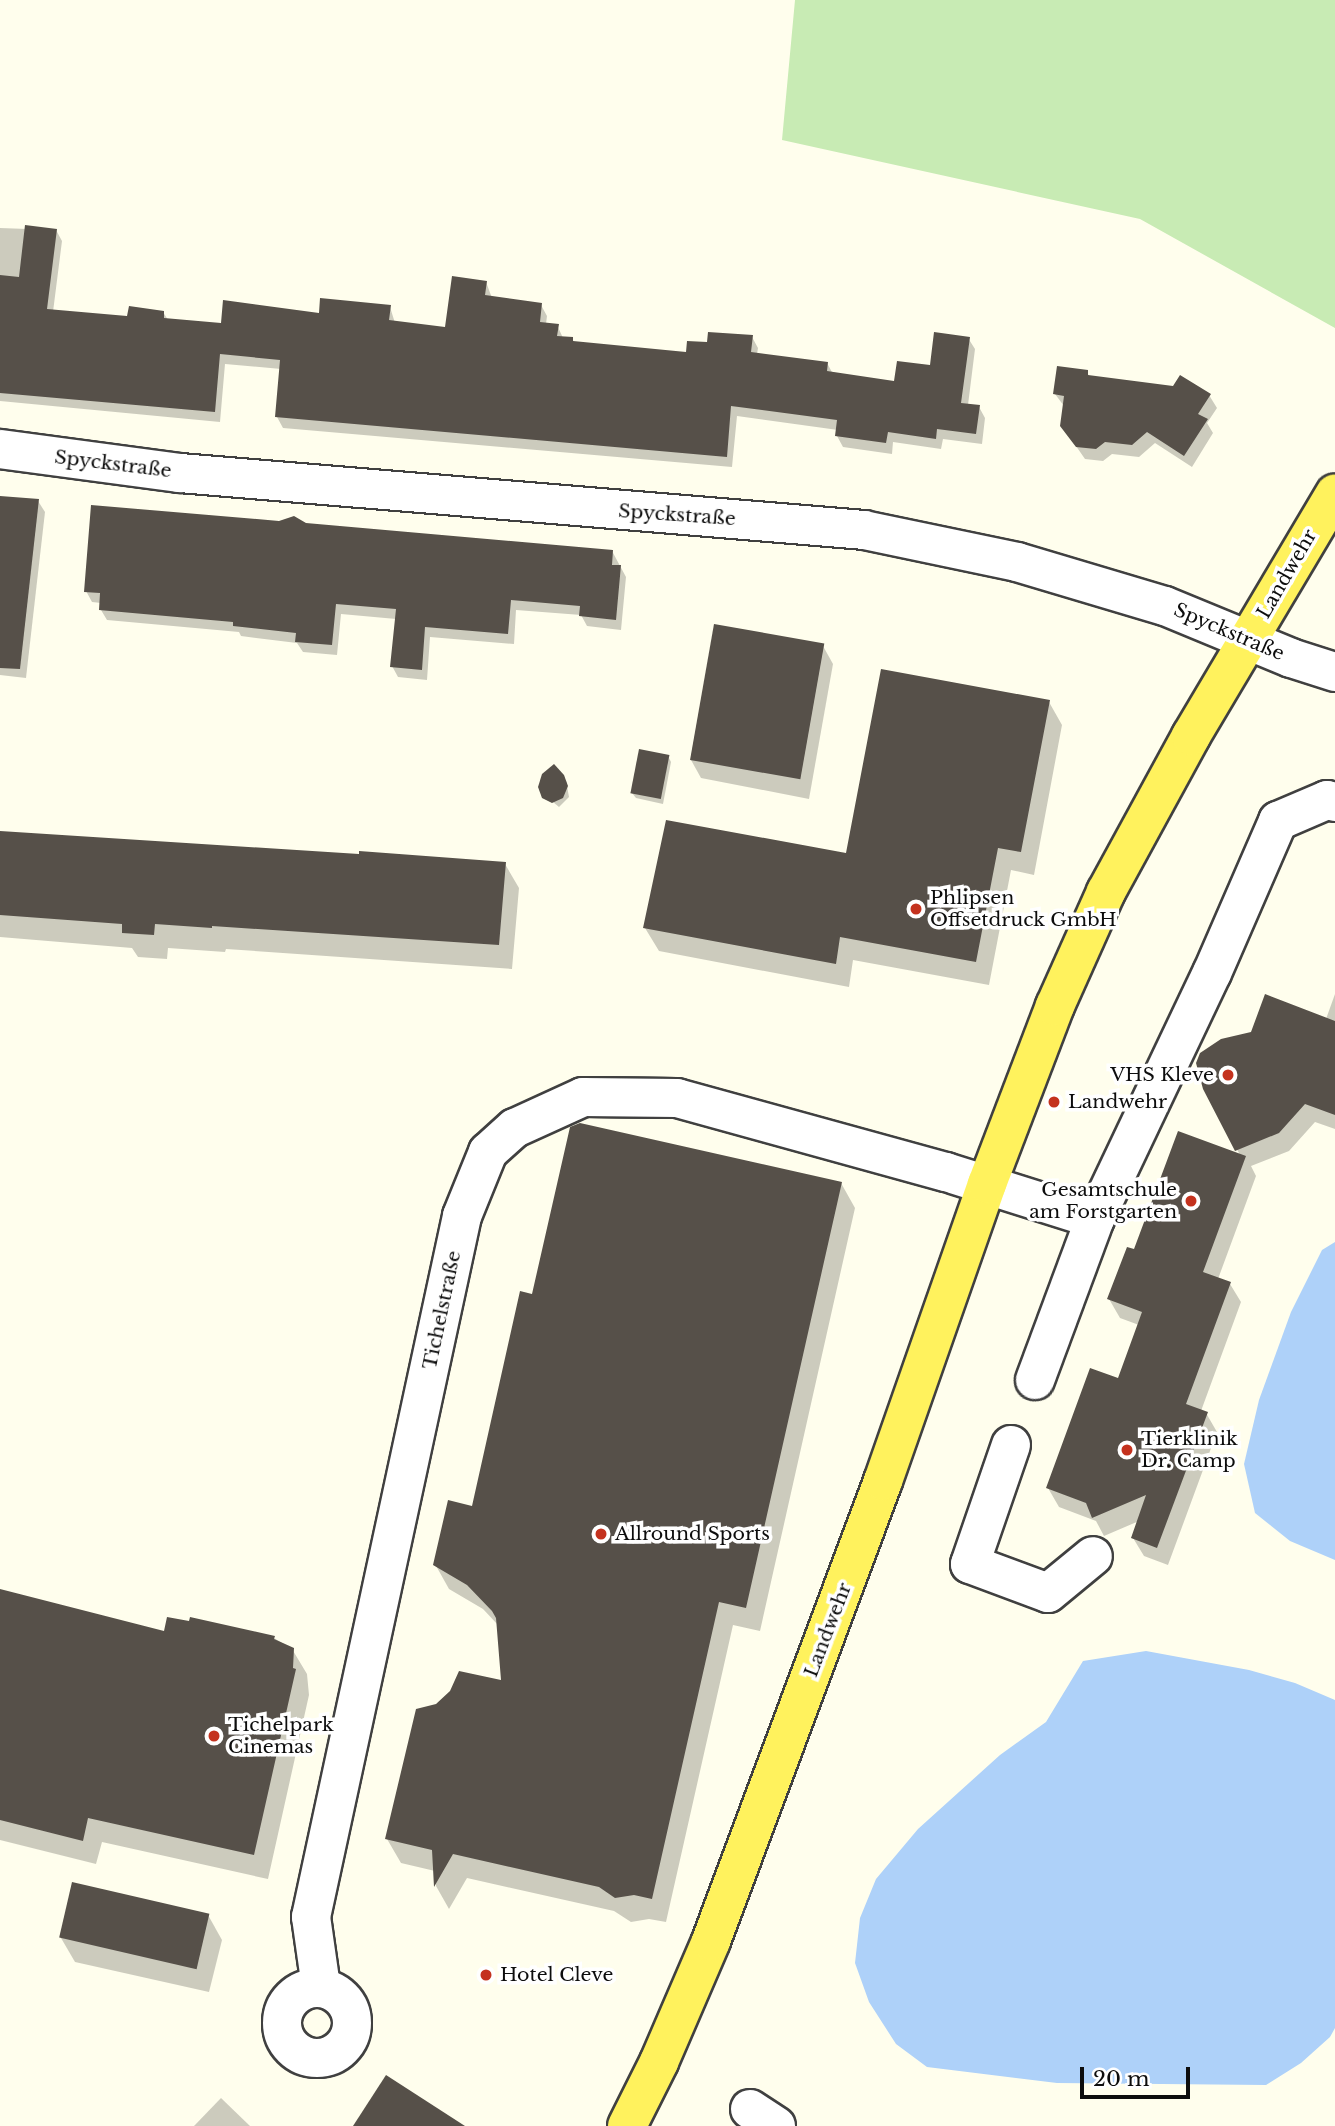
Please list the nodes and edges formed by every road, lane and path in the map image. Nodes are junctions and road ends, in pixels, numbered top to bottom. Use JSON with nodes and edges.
{"nodes":[{"id":1,"x":0,"y":449,"type":"edge"},
{"id":2,"x":1335,"y":493,"type":"edge"},
{"id":3,"x":1248,"y":640,"type":"junction"},
{"id":4,"x":1335,"y":673,"type":"edge"},
{"id":5,"x":1335,"y":802,"type":"edge"},
{"id":6,"x":987,"y":1184,"type":"junction"},
{"id":7,"x":1095,"y":1219,"type":"junction"},
{"id":8,"x":1035,"y":1380,"type":"dead end"},
{"id":9,"x":1011,"y":1445,"type":"dead end"},
{"id":10,"x":1093,"y":1556,"type":"dead end"},
{"id":11,"x":321,"y":1987,"type":"dead end"},
{"id":12,"x":628,"y":2126,"type":"edge"}],
"edges":[{"from":1,"to":3,"type":"street","name":"Spyckstraße"},
{"from":2,"to":3,"type":"main road","name":"Landwehr"},
{"from":3,"to":4,"type":"street","name":"Spyckstraße"},
{"from":3,"to":6,"type":"main road","name":"Landwehr"},
{"from":5,"to":7,"type":"street"},
{"from":6,"to":7,"type":"street","name":"Tichelstraße"},
{"from":6,"to":11,"type":"street","name":"Tichelstraße"},
{"from":6,"to":12,"type":"main road","name":"Landwehr"},
{"from":7,"to":8,"type":"street"},
{"from":9,"to":10,"type":"street"}]}
